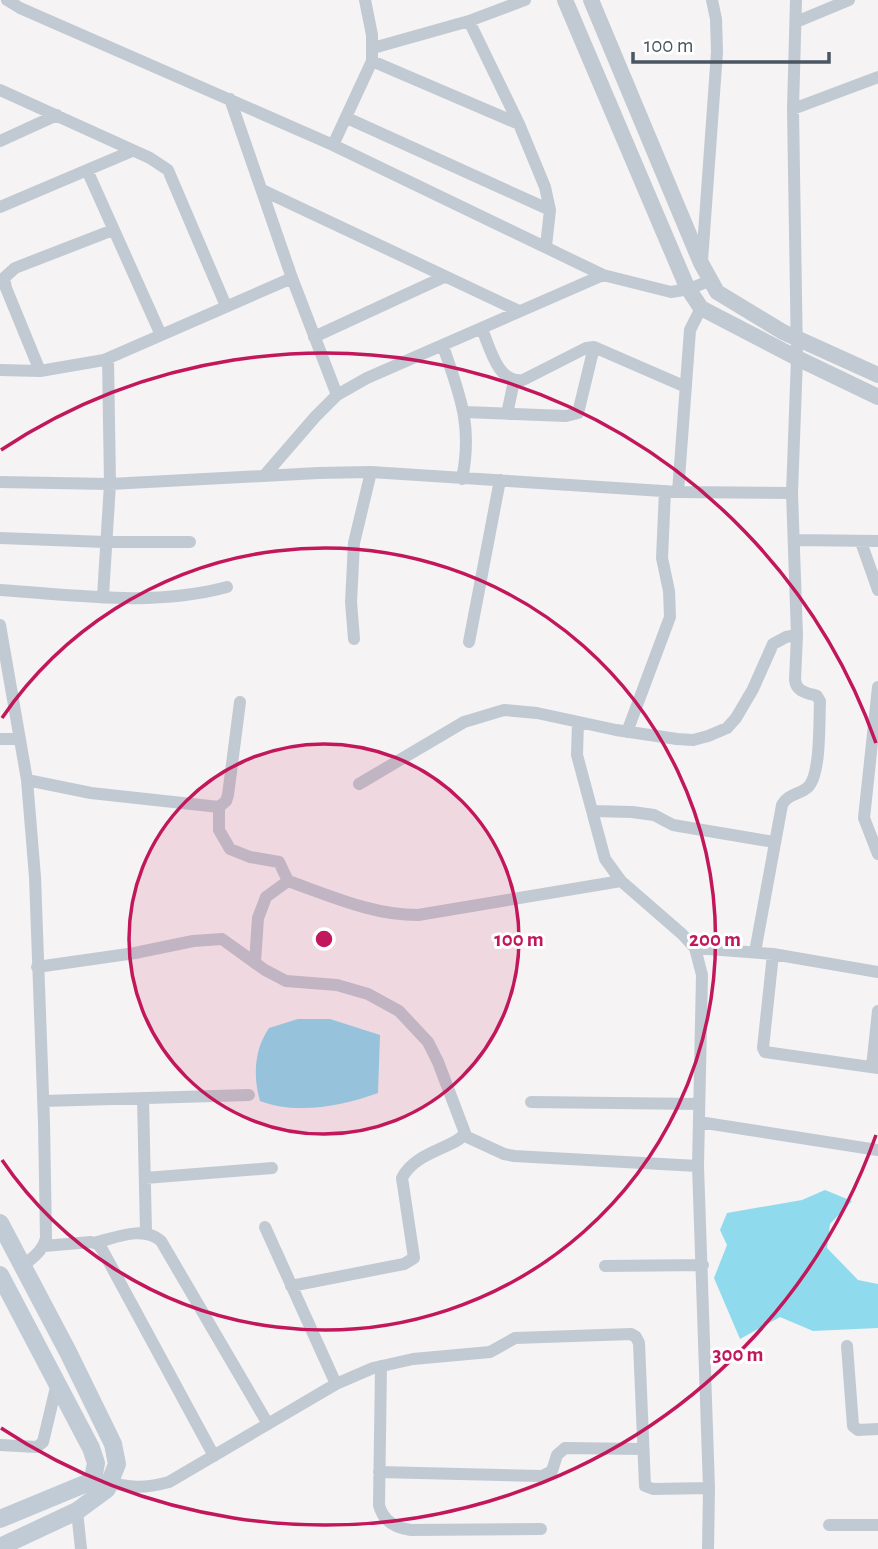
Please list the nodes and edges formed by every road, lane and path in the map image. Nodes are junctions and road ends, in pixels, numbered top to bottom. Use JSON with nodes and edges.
{"nodes":[{"id":1,"x":7,"y":0,"type":"edge"},
{"id":2,"x":365,"y":0,"type":"edge"},
{"id":3,"x":525,"y":0,"type":"edge"},
{"id":4,"x":565,"y":0,"type":"edge"},
{"id":5,"x":591,"y":0,"type":"edge"},
{"id":6,"x":712,"y":0,"type":"edge"},
{"id":7,"x":796,"y":0,"type":"edge"},
{"id":8,"x":849,"y":0,"type":"edge"},
{"id":9,"x":469,"y":21,"type":"junction"},
{"id":10,"x":796,"y":22,"type":"junction"},
{"id":11,"x":372,"y":54,"type":"junction"},
{"id":12,"x":878,"y":77,"type":"edge"},
{"id":13,"x":0,"y":90,"type":"edge"},
{"id":14,"x":230,"y":99,"type":"junction"},
{"id":15,"x":793,"y":109,"type":"junction"},
{"id":16,"x":57,"y":115,"type":"junction"},
{"id":17,"x":347,"y":118,"type":"junction"},
{"id":18,"x":519,"y":124,"type":"junction"},
{"id":19,"x":0,"y":141,"type":"edge"},
{"id":20,"x":333,"y":145,"type":"junction"},
{"id":21,"x":132,"y":151,"type":"junction"},
{"id":22,"x":87,"y":170,"type":"junction"},
{"id":23,"x":261,"y":190,"type":"junction"},
{"id":24,"x":0,"y":207,"type":"edge"},
{"id":25,"x":550,"y":210,"type":"junction"},
{"id":26,"x":113,"y":230,"type":"junction"},
{"id":27,"x":546,"y":246,"type":"junction"},
{"id":28,"x":701,"y":263,"type":"junction"},
{"id":29,"x":603,"y":275,"type":"junction"},
{"id":30,"x":444,"y":277,"type":"junction"},
{"id":31,"x":292,"y":278,"type":"junction"},
{"id":32,"x":709,"y":281,"type":"junction"},
{"id":33,"x":689,"y":289,"type":"junction"},
{"id":34,"x":226,"y":306,"type":"junction"},
{"id":35,"x":701,"y":308,"type":"junction"},
{"id":36,"x":519,"y":311,"type":"junction"},
{"id":37,"x":482,"y":329,"type":"junction"},
{"id":38,"x":161,"y":335,"type":"junction"},
{"id":39,"x":314,"y":337,"type":"junction"},
{"id":40,"x":796,"y":338,"type":"junction"},
{"id":41,"x":443,"y":346,"type":"junction"},
{"id":42,"x":594,"y":347,"type":"junction"},
{"id":43,"x":797,"y":358,"type":"junction"},
{"id":44,"x":108,"y":359,"type":"junction"},
{"id":45,"x":0,"y":370,"type":"edge"},
{"id":46,"x":40,"y":370,"type":"junction"},
{"id":47,"x":878,"y":375,"type":"edge"},
{"id":48,"x":514,"y":381,"type":"junction"},
{"id":49,"x":686,"y":387,"type":"junction"},
{"id":50,"x":337,"y":396,"type":"junction"},
{"id":51,"x":878,"y":397,"type":"edge"},
{"id":52,"x":464,"y":412,"type":"junction"},
{"id":53,"x":508,"y":414,"type":"junction"},
{"id":54,"x":371,"y":472,"type":"junction"},
{"id":55,"x":264,"y":475,"type":"junction"},
{"id":56,"x":463,"y":479,"type":"junction"},
{"id":57,"x":500,"y":480,"type":"junction"},
{"id":58,"x":0,"y":482,"type":"edge"},
{"id":59,"x":110,"y":484,"type":"junction"},
{"id":60,"x":671,"y":491,"type":"junction"},
{"id":61,"x":792,"y":493,"type":"junction"},
{"id":62,"x":0,"y":538,"type":"edge"},
{"id":63,"x":795,"y":540,"type":"junction"},
{"id":64,"x":861,"y":541,"type":"junction"},
{"id":65,"x":878,"y":541,"type":"edge"},
{"id":66,"x":105,"y":542,"type":"junction"},
{"id":67,"x":190,"y":542,"type":"dead end"},
{"id":68,"x":227,"y":587,"type":"dead end"},
{"id":69,"x":0,"y":590,"type":"edge"},
{"id":70,"x":878,"y":590,"type":"edge"},
{"id":71,"x":103,"y":596,"type":"junction"},
{"id":72,"x":0,"y":625,"type":"edge"},
{"id":73,"x":797,"y":635,"type":"junction"},
{"id":74,"x":354,"y":639,"type":"dead end"},
{"id":75,"x":469,"y":642,"type":"dead end"},
{"id":76,"x":878,"y":687,"type":"edge"},
{"id":77,"x":240,"y":702,"type":"dead end"},
{"id":78,"x":578,"y":722,"type":"junction"},
{"id":79,"x":627,"y":732,"type":"junction"},
{"id":80,"x":876,"y":732,"type":"edge"},
{"id":81,"x":0,"y":738,"type":"edge"},
{"id":82,"x":19,"y":739,"type":"junction"},
{"id":83,"x":27,"y":780,"type":"junction"},
{"id":84,"x":359,"y":784,"type":"dead end"},
{"id":85,"x":219,"y":807,"type":"junction"},
{"id":86,"x":592,"y":811,"type":"junction"},
{"id":87,"x":774,"y":842,"type":"junction"},
{"id":88,"x":878,"y":854,"type":"edge"},
{"id":89,"x":288,"y":881,"type":"junction"},
{"id":90,"x":621,"y":881,"type":"junction"},
{"id":91,"x":695,"y":948,"type":"junction"},
{"id":92,"x":755,"y":952,"type":"junction"},
{"id":93,"x":773,"y":954,"type":"junction"},
{"id":94,"x":255,"y":962,"type":"junction"},
{"id":95,"x":37,"y":967,"type":"junction"},
{"id":96,"x":878,"y":972,"type":"edge"},
{"id":97,"x":878,"y":1011,"type":"edge"},
{"id":98,"x":875,"y":1067,"type":"edge"},
{"id":99,"x":249,"y":1095,"type":"dead end"},
{"id":100,"x":143,"y":1098,"type":"junction"},
{"id":101,"x":43,"y":1101,"type":"junction"},
{"id":102,"x":531,"y":1102,"type":"dead end"},
{"id":103,"x":699,"y":1104,"type":"junction"},
{"id":104,"x":699,"y":1122,"type":"junction"},
{"id":105,"x":465,"y":1136,"type":"junction"},
{"id":106,"x":878,"y":1150,"type":"edge"},
{"id":107,"x":698,"y":1166,"type":"junction"},
{"id":108,"x":272,"y":1168,"type":"dead end"},
{"id":109,"x":145,"y":1178,"type":"junction"},
{"id":110,"x":0,"y":1223,"type":"edge"},
{"id":111,"x":265,"y":1227,"type":"dead end"},
{"id":112,"x":146,"y":1233,"type":"junction"},
{"id":113,"x":94,"y":1243,"type":"junction"},
{"id":114,"x":44,"y":1245,"type":"junction"},
{"id":115,"x":606,"y":1265,"type":"dead end"},
{"id":116,"x":703,"y":1265,"type":"junction"},
{"id":117,"x":23,"y":1266,"type":"junction"},
{"id":118,"x":0,"y":1275,"type":"edge"},
{"id":119,"x":290,"y":1286,"type":"junction"},
{"id":120,"x":847,"y":1346,"type":"dead end"},
{"id":121,"x":381,"y":1366,"type":"junction"},
{"id":122,"x":57,"y":1383,"type":"junction"},
{"id":123,"x":336,"y":1384,"type":"junction"},
{"id":124,"x":268,"y":1424,"type":"junction"},
{"id":125,"x":878,"y":1429,"type":"edge"},
{"id":126,"x":0,"y":1445,"type":"edge"},
{"id":127,"x":642,"y":1449,"type":"junction"},
{"id":128,"x":214,"y":1456,"type":"junction"},
{"id":129,"x":379,"y":1472,"type":"junction"},
{"id":130,"x":102,"y":1481,"type":"junction"},
{"id":131,"x":709,"y":1488,"type":"junction"},
{"id":132,"x":77,"y":1511,"type":"junction"},
{"id":133,"x":0,"y":1519,"type":"edge"},
{"id":134,"x":829,"y":1525,"type":"dead end"},
{"id":135,"x":878,"y":1525,"type":"edge"},
{"id":136,"x":541,"y":1529,"type":"dead end"},
{"id":137,"x":0,"y":1547,"type":"edge"},
{"id":138,"x":81,"y":1549,"type":"edge"},
{"id":139,"x":708,"y":1549,"type":"edge"}],
"edges":[{"from":1,"to":14,"type":"street"},
{"from":2,"to":11,"type":"street"},
{"from":3,"to":9,"type":"street"},
{"from":4,"to":33,"type":"street"},
{"from":5,"to":28,"type":"street"},
{"from":6,"to":28,"type":"street"},
{"from":7,"to":10,"type":"street"},
{"from":8,"to":10,"type":"street"},
{"from":9,"to":11,"type":"street"},
{"from":9,"to":18,"type":"street"},
{"from":10,"to":15,"type":"street"},
{"from":11,"to":17,"type":"street"},
{"from":11,"to":18,"type":"street"},
{"from":12,"to":15,"type":"street"},
{"from":13,"to":16,"type":"street"},
{"from":14,"to":20,"type":"street"},
{"from":14,"to":23,"type":"street"},
{"from":15,"to":40,"type":"street"},
{"from":16,"to":19,"type":"street"},
{"from":16,"to":21,"type":"street"},
{"from":17,"to":20,"type":"street"},
{"from":17,"to":25,"type":"street"},
{"from":18,"to":25,"type":"street"},
{"from":20,"to":27,"type":"street"},
{"from":21,"to":22,"type":"street"},
{"from":21,"to":34,"type":"street"},
{"from":22,"to":24,"type":"street"},
{"from":22,"to":26,"type":"street"},
{"from":23,"to":30,"type":"street"},
{"from":23,"to":31,"type":"street"},
{"from":25,"to":27,"type":"street"},
{"from":26,"to":38,"type":"street"},
{"from":26,"to":46,"type":"street"},
{"from":27,"to":29,"type":"street"},
{"from":28,"to":32,"type":"street"},
{"from":29,"to":33,"type":"street"},
{"from":29,"to":36,"type":"street"},
{"from":30,"to":36,"type":"street"},
{"from":30,"to":39,"type":"street"},
{"from":31,"to":34,"type":"street"},
{"from":31,"to":39,"type":"street"},
{"from":32,"to":33,"type":"street"},
{"from":32,"to":40,"type":"street"},
{"from":33,"to":35,"type":"street"},
{"from":34,"to":38,"type":"street"},
{"from":35,"to":43,"type":"street"},
{"from":35,"to":49,"type":"street"},
{"from":36,"to":37,"type":"street"},
{"from":37,"to":41,"type":"street"},
{"from":37,"to":48,"type":"street"},
{"from":38,"to":44,"type":"street"},
{"from":39,"to":50,"type":"street"},
{"from":40,"to":43,"type":"street"},
{"from":40,"to":47,"type":"street"},
{"from":41,"to":50,"type":"street"},
{"from":41,"to":52,"type":"street"},
{"from":42,"to":48,"type":"street"},
{"from":42,"to":49,"type":"street"},
{"from":42,"to":53,"type":"street"},
{"from":43,"to":51,"type":"street"},
{"from":43,"to":61,"type":"street"},
{"from":44,"to":46,"type":"street"},
{"from":44,"to":59,"type":"street"},
{"from":45,"to":46,"type":"street"},
{"from":48,"to":53,"type":"street"},
{"from":49,"to":60,"type":"street"},
{"from":50,"to":55,"type":"street"},
{"from":52,"to":53,"type":"street"},
{"from":52,"to":56,"type":"street"},
{"from":54,"to":55,"type":"street"},
{"from":54,"to":56,"type":"street"},
{"from":54,"to":74,"type":"street"},
{"from":55,"to":59,"type":"street"},
{"from":56,"to":57,"type":"street"},
{"from":57,"to":60,"type":"street"},
{"from":57,"to":75,"type":"street"},
{"from":58,"to":59,"type":"street"},
{"from":59,"to":66,"type":"street"},
{"from":60,"to":61,"type":"street"},
{"from":60,"to":79,"type":"street"},
{"from":61,"to":63,"type":"street"},
{"from":62,"to":66,"type":"street"},
{"from":63,"to":64,"type":"street"},
{"from":63,"to":73,"type":"street"},
{"from":64,"to":65,"type":"street"},
{"from":64,"to":70,"type":"street"},
{"from":66,"to":67,"type":"street"},
{"from":66,"to":71,"type":"street"},
{"from":68,"to":71,"type":"street"},
{"from":69,"to":71,"type":"street"},
{"from":72,"to":82,"type":"street"},
{"from":73,"to":79,"type":"street"},
{"from":73,"to":87,"type":"street"},
{"from":76,"to":80,"type":"street"},
{"from":77,"to":85,"type":"street"},
{"from":78,"to":79,"type":"street"},
{"from":78,"to":84,"type":"street"},
{"from":78,"to":86,"type":"street"},
{"from":80,"to":88,"type":"street"},
{"from":81,"to":82,"type":"street"},
{"from":82,"to":83,"type":"street"},
{"from":83,"to":85,"type":"street"},
{"from":83,"to":95,"type":"street"},
{"from":85,"to":89,"type":"street"},
{"from":86,"to":87,"type":"street"},
{"from":86,"to":90,"type":"street"},
{"from":87,"to":92,"type":"street"},
{"from":89,"to":90,"type":"street"},
{"from":89,"to":94,"type":"street"},
{"from":90,"to":91,"type":"street"},
{"from":91,"to":92,"type":"street"},
{"from":91,"to":103,"type":"street"},
{"from":92,"to":93,"type":"street"},
{"from":93,"to":96,"type":"street"},
{"from":93,"to":98,"type":"street"},
{"from":94,"to":95,"type":"street"},
{"from":94,"to":105,"type":"street"},
{"from":95,"to":101,"type":"street"},
{"from":97,"to":98,"type":"street"},
{"from":99,"to":100,"type":"street"},
{"from":100,"to":101,"type":"street"},
{"from":100,"to":109,"type":"street"},
{"from":101,"to":114,"type":"street"},
{"from":102,"to":103,"type":"street"},
{"from":103,"to":104,"type":"street"},
{"from":104,"to":106,"type":"street"},
{"from":104,"to":107,"type":"street"},
{"from":105,"to":107,"type":"street"},
{"from":105,"to":119,"type":"street"},
{"from":107,"to":116,"type":"street"},
{"from":108,"to":109,"type":"street"},
{"from":109,"to":112,"type":"street"},
{"from":110,"to":117,"type":"main road"},
{"from":111,"to":119,"type":"street"},
{"from":112,"to":113,"type":"street"},
{"from":112,"to":124,"type":"street"},
{"from":113,"to":114,"type":"street"},
{"from":113,"to":128,"type":"street"},
{"from":114,"to":117,"type":"street"},
{"from":115,"to":116,"type":"street"},
{"from":116,"to":131,"type":"street"},
{"from":117,"to":130,"type":"main road"},
{"from":118,"to":122,"type":"main road"},
{"from":119,"to":123,"type":"street"},
{"from":120,"to":125,"type":"street"},
{"from":121,"to":123,"type":"street"},
{"from":121,"to":127,"type":"street"},
{"from":121,"to":129,"type":"street"},
{"from":122,"to":126,"type":"street"},
{"from":122,"to":130,"type":"main road"},
{"from":123,"to":124,"type":"street"},
{"from":124,"to":128,"type":"street"},
{"from":127,"to":129,"type":"street"},
{"from":127,"to":131,"type":"street"},
{"from":128,"to":130,"type":"street"},
{"from":129,"to":136,"type":"street"},
{"from":130,"to":132,"type":"main road"},
{"from":130,"to":133,"type":"main road"},
{"from":131,"to":139,"type":"street"},
{"from":132,"to":137,"type":"main road"},
{"from":132,"to":138,"type":"street"},
{"from":134,"to":135,"type":"street"}]}
